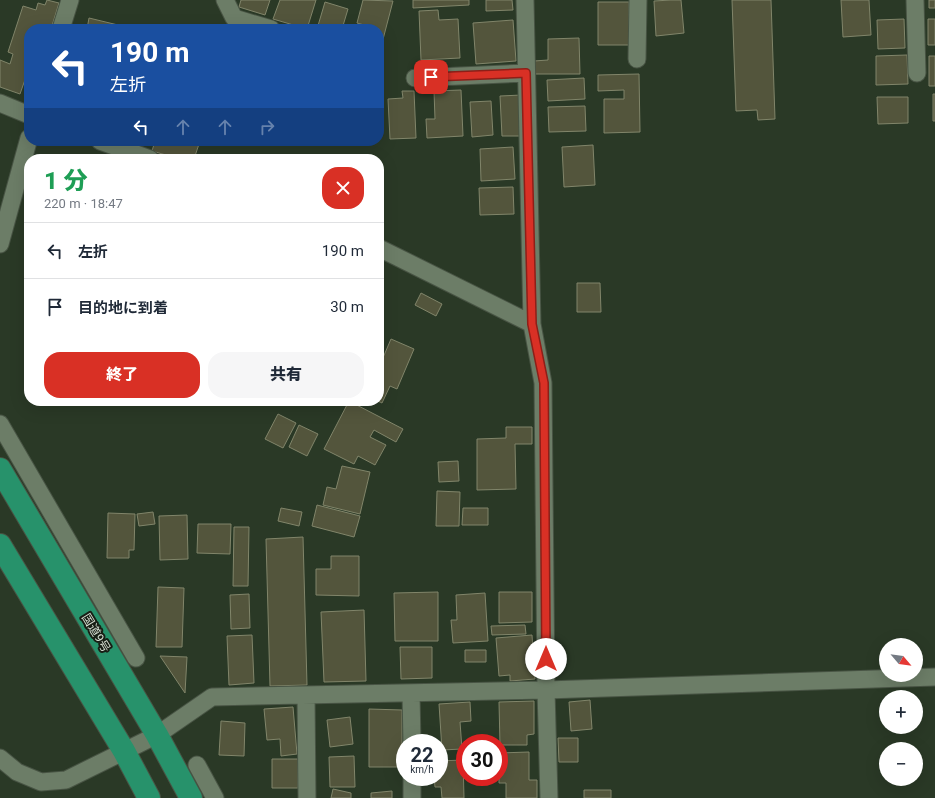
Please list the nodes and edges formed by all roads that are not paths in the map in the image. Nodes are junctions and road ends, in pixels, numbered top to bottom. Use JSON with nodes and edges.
{"nodes":[{"id":1,"x":70,"y":0,"type":"edge"},
{"id":2,"x":226,"y":0,"type":"edge"},
{"id":3,"x":525,"y":0,"type":"edge"},
{"id":4,"x":638,"y":0,"type":"edge"},
{"id":5,"x":915,"y":0,"type":"edge"},
{"id":6,"x":63,"y":24,"type":"edge"},
{"id":7,"x":254,"y":24,"type":"edge"},
{"id":8,"x":637,"y":59,"type":"dead end"},
{"id":9,"x":526,"y":73,"type":"junction"},
{"id":10,"x":917,"y":73,"type":"dead end"},
{"id":11,"x":415,"y":78,"type":"dead end"},
{"id":12,"x":0,"y":103,"type":"edge"},
{"id":13,"x":24,"y":113,"type":"edge"},
{"id":14,"x":114,"y":146,"type":"edge"},
{"id":15,"x":136,"y":154,"type":"edge"},
{"id":16,"x":24,"y":156,"type":"edge"},
{"id":17,"x":0,"y":244,"type":"edge"},
{"id":18,"x":384,"y":250,"type":"edge"},
{"id":19,"x":532,"y":324,"type":"junction"},
{"id":20,"x":0,"y":424,"type":"edge"},
{"id":21,"x":21,"y":459,"type":"junction"},
{"id":22,"x":0,"y":469,"type":"edge"},
{"id":23,"x":18,"y":499,"type":"junction"},
{"id":24,"x":0,"y":546,"type":"edge"},
{"id":25,"x":6,"y":562,"type":"edge"},
{"id":26,"x":136,"y":658,"type":"dead end"},
{"id":27,"x":935,"y":677,"type":"edge"},
{"id":28,"x":546,"y":690,"type":"junction"},
{"id":29,"x":411,"y":693,"type":"junction"},
{"id":30,"x":306,"y":695,"type":"junction"},
{"id":31,"x":412,"y":734,"type":"edge"},
{"id":32,"x":157,"y":735,"type":"junction"},
{"id":33,"x":124,"y":751,"type":"junction"},
{"id":34,"x":0,"y":758,"type":"edge"},
{"id":35,"x":197,"y":765,"type":"dead end"},
{"id":36,"x":412,"y":786,"type":"edge"},
{"id":37,"x":149,"y":798,"type":"edge"},
{"id":38,"x":191,"y":798,"type":"edge"},
{"id":39,"x":215,"y":798,"type":"edge"},
{"id":40,"x":307,"y":798,"type":"edge"},
{"id":41,"x":412,"y":798,"type":"edge"},
{"id":42,"x":549,"y":798,"type":"edge"}],
"edges":[{"from":1,"to":6,"type":"street"},
{"from":2,"to":7,"type":"street"},
{"from":3,"to":9,"type":"street"},
{"from":4,"to":8,"type":"street"},
{"from":5,"to":10,"type":"street"},
{"from":9,"to":11,"type":"street"},
{"from":9,"to":19,"type":"street"},
{"from":12,"to":13,"type":"street"},
{"from":14,"to":15,"type":"street"},
{"from":16,"to":17,"type":"street"},
{"from":18,"to":19,"type":"street"},
{"from":19,"to":28,"type":"street"},
{"from":20,"to":21,"type":"street"},
{"from":21,"to":23,"type":"street"},
{"from":21,"to":26,"type":"street"},
{"from":22,"to":23,"type":"highway","name":"国道9号"},
{"from":23,"to":32,"type":"highway","name":"国道9号"},
{"from":24,"to":25,"type":"highway"},
{"from":25,"to":33,"type":"highway"},
{"from":27,"to":28,"type":"street"},
{"from":28,"to":29,"type":"street"},
{"from":28,"to":42,"type":"street"},
{"from":29,"to":30,"type":"street"},
{"from":29,"to":31,"type":"street"},
{"from":30,"to":32,"type":"street"},
{"from":30,"to":40,"type":"street"},
{"from":32,"to":33,"type":"street"},
{"from":32,"to":38,"type":"highway","name":"国道9号"},
{"from":33,"to":34,"type":"street"},
{"from":33,"to":37,"type":"highway"},
{"from":35,"to":39,"type":"street"},
{"from":36,"to":41,"type":"street"}]}
